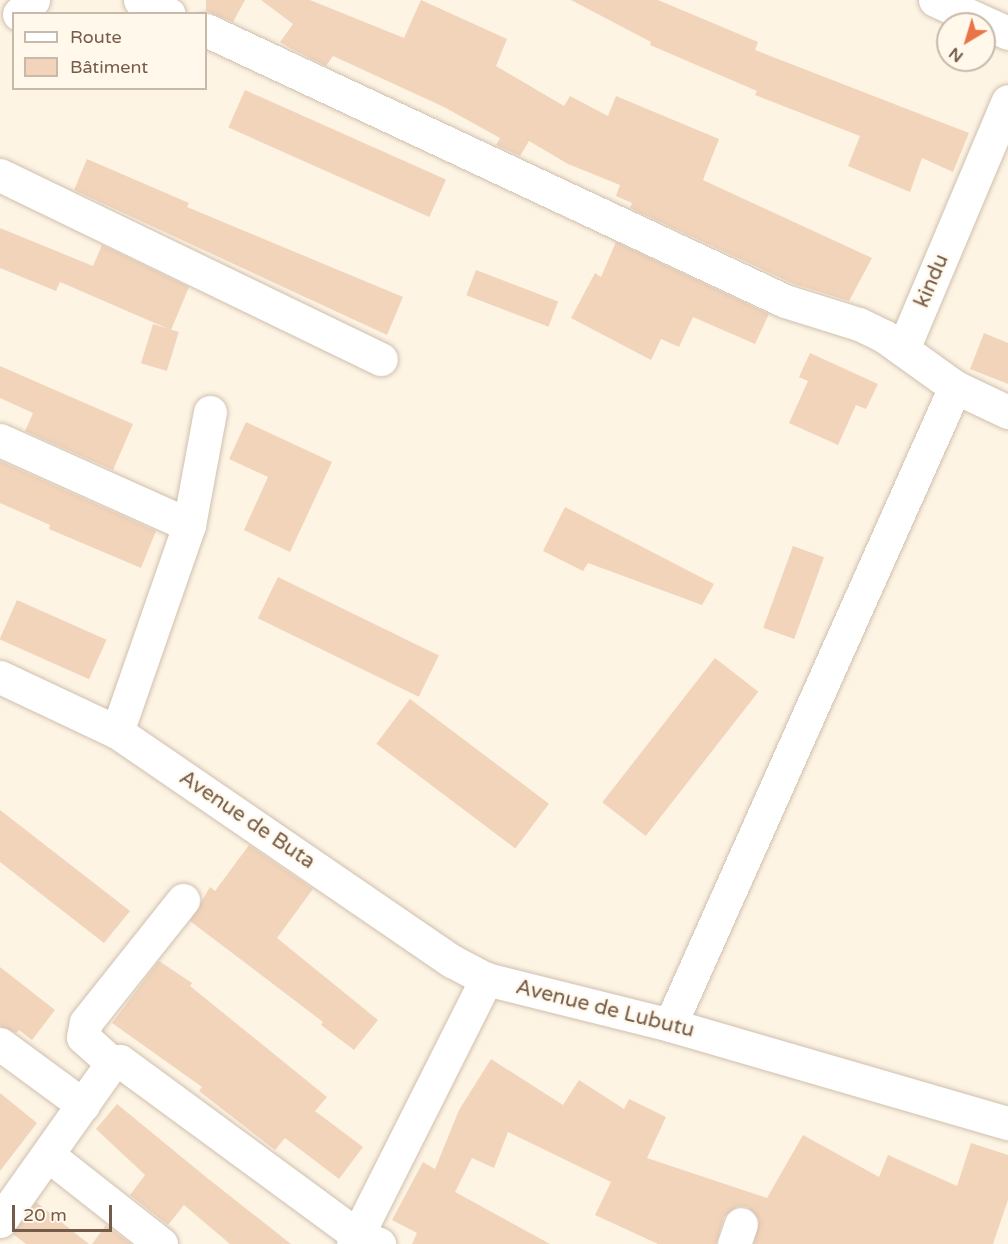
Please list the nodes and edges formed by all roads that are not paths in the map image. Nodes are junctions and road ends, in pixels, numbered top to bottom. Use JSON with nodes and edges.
{"nodes":[{"id":1,"x":33,"y":0,"type":"edge"},
{"id":2,"x":140,"y":0,"type":"edge"},
{"id":3,"x":938,"y":1,"type":"edge"},
{"id":4,"x":21,"y":12,"type":"edge"},
{"id":5,"x":165,"y":12,"type":"edge"},
{"id":6,"x":12,"y":21,"type":"edge"},
{"id":7,"x":207,"y":30,"type":"edge"},
{"id":8,"x":0,"y":32,"type":"edge"},
{"id":9,"x":1008,"y":33,"type":"edge"},
{"id":10,"x":1008,"y":100,"type":"edge"},
{"id":11,"x":0,"y":175,"type":"edge"},
{"id":12,"x":903,"y":349,"type":"junction"},
{"id":13,"x":381,"y":359,"type":"dead end"},
{"id":14,"x":955,"y":387,"type":"junction"},
{"id":15,"x":210,"y":412,"type":"dead end"},
{"id":16,"x":1008,"y":412,"type":"edge"},
{"id":17,"x":0,"y":440,"type":"edge"},
{"id":18,"x":189,"y":525,"type":"junction"},
{"id":19,"x":0,"y":677,"type":"edge"},
{"id":20,"x":117,"y":732,"type":"junction"},
{"id":21,"x":183,"y":900,"type":"dead end"},
{"id":22,"x":486,"y":979,"type":"junction"},
{"id":23,"x":670,"y":1025,"type":"junction"},
{"id":24,"x":0,"y":1044,"type":"edge"},
{"id":25,"x":112,"y":1063,"type":"junction"},
{"id":26,"x":82,"y":1106,"type":"junction"},
{"id":27,"x":1008,"y":1123,"type":"edge"},
{"id":28,"x":48,"y":1155,"type":"junction"},
{"id":29,"x":0,"y":1221,"type":"edge"},
{"id":30,"x":363,"y":1241,"type":"edge"},
{"id":31,"x":161,"y":1244,"type":"edge"}],
"edges":[{"from":1,"to":4,"type":"street"},
{"from":2,"to":5,"type":"street"},
{"from":3,"to":9,"type":"street"},
{"from":6,"to":8,"type":"street"},
{"from":7,"to":12,"type":"street"},
{"from":10,"to":12,"type":"street","name":"kindu"},
{"from":11,"to":13,"type":"street"},
{"from":12,"to":14,"type":"street"},
{"from":14,"to":16,"type":"street"},
{"from":14,"to":23,"type":"street"},
{"from":15,"to":18,"type":"street"},
{"from":17,"to":18,"type":"street"},
{"from":18,"to":20,"type":"street"},
{"from":19,"to":20,"type":"street","name":"Avenue de Buta"},
{"from":20,"to":22,"type":"street","name":"Avenue de Buta"},
{"from":21,"to":25,"type":"street"},
{"from":22,"to":23,"type":"street","name":"Avenue de Lubutu"},
{"from":22,"to":30,"type":"street","name":"Avenue de Lubutu"},
{"from":23,"to":27,"type":"street","name":"Avenue de Lubutu"},
{"from":24,"to":26,"type":"street"},
{"from":25,"to":26,"type":"street"},
{"from":25,"to":30,"type":"street"},
{"from":26,"to":28,"type":"street"},
{"from":28,"to":29,"type":"street"},
{"from":28,"to":31,"type":"street"}]}
